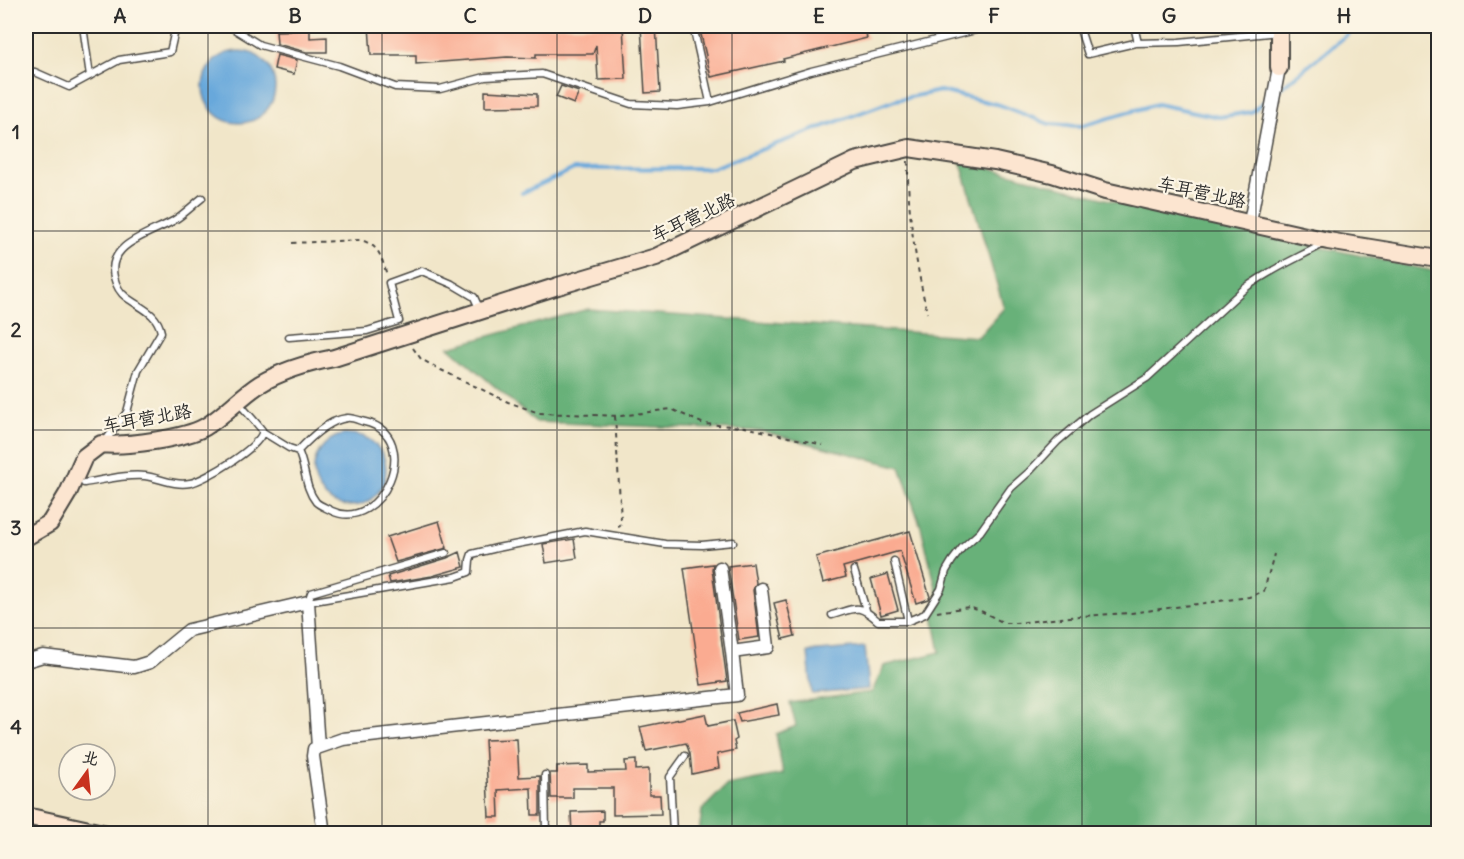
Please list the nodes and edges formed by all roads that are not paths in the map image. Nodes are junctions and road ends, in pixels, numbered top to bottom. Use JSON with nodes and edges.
{"nodes":[{"id":1,"x":82,"y":26,"type":"edge"},
{"id":2,"x":176,"y":26,"type":"edge"},
{"id":3,"x":228,"y":26,"type":"edge"},
{"id":4,"x":693,"y":26,"type":"edge"},
{"id":5,"x":992,"y":26,"type":"edge"},
{"id":6,"x":1079,"y":26,"type":"edge"},
{"id":7,"x":1134,"y":26,"type":"edge"},
{"id":8,"x":1279,"y":29,"type":"edge"},
{"id":9,"x":1138,"y":43,"type":"junction"},
{"id":10,"x":1279,"y":68,"type":"joint"},
{"id":11,"x":26,"y":71,"type":"edge"},
{"id":12,"x":90,"y":76,"type":"junction"},
{"id":13,"x":710,"y":102,"type":"junction"},
{"id":14,"x":202,"y":198,"type":"dead end"},
{"id":15,"x":1250,"y":222,"type":"junction"},
{"id":16,"x":1328,"y":241,"type":"junction"},
{"id":17,"x":1438,"y":259,"type":"edge"},
{"id":18,"x":481,"y":310,"type":"junction"},
{"id":19,"x":289,"y":337,"type":"dead end"},
{"id":20,"x":238,"y":401,"type":"junction"},
{"id":21,"x":262,"y":432,"type":"junction"},
{"id":22,"x":102,"y":444,"type":"junction"},
{"id":23,"x":298,"y":451,"type":"junction"},
{"id":24,"x":84,"y":483,"type":"dead end"},
{"id":25,"x":26,"y":537,"type":"edge"},
{"id":26,"x":733,"y":542,"type":"dead end"},
{"id":27,"x":446,"y":553,"type":"dead end"},
{"id":28,"x":894,"y":561,"type":"dead end"},
{"id":29,"x":720,"y":568,"type":"dead end"},
{"id":30,"x":854,"y":570,"type":"dead end"},
{"id":31,"x":761,"y":589,"type":"dead end"},
{"id":32,"x":308,"y":602,"type":"junction"},
{"id":33,"x":866,"y":610,"type":"junction"},
{"id":34,"x":832,"y":615,"type":"dead end"},
{"id":35,"x":908,"y":621,"type":"junction"},
{"id":36,"x":732,"y":652,"type":"junction"},
{"id":37,"x":26,"y":661,"type":"edge"},
{"id":38,"x":318,"y":747,"type":"junction"},
{"id":39,"x":685,"y":756,"type":"dead end"},
{"id":40,"x":545,"y":775,"type":"dead end"},
{"id":41,"x":26,"y":816,"type":"edge"},
{"id":42,"x":107,"y":834,"type":"edge"},
{"id":43,"x":324,"y":834,"type":"edge"},
{"id":44,"x":546,"y":834,"type":"edge"},
{"id":45,"x":609,"y":834,"type":"edge"}],
"edges":[{"from":1,"to":12,"type":"lane"},
{"from":2,"to":12,"type":"lane"},
{"from":3,"to":13,"type":"lane"},
{"from":4,"to":13,"type":"lane"},
{"from":5,"to":13,"type":"lane"},
{"from":6,"to":9,"type":"lane"},
{"from":7,"to":9,"type":"lane"},
{"from":8,"to":9,"type":"lane"},
{"from":8,"to":10,"type":"street"},
{"from":10,"to":15,"type":"street"},
{"from":11,"to":12,"type":"lane"},
{"from":14,"to":22,"type":"lane"},
{"from":15,"to":16,"type":"street","name":"车耳营北路"},
{"from":15,"to":18,"type":"street","name":"车耳营北路"},
{"from":16,"to":17,"type":"street","name":"车耳营北路"},
{"from":16,"to":35,"type":"lane"},
{"from":18,"to":19,"type":"lane"},
{"from":18,"to":20,"type":"street","name":"车耳营北路"},
{"from":20,"to":21,"type":"lane"},
{"from":20,"to":22,"type":"street","name":"车耳营北路"},
{"from":21,"to":23,"type":"lane"},
{"from":21,"to":24,"type":"lane"},
{"from":22,"to":25,"type":"street","name":"车耳营北路"},
{"from":23,"to":23,"type":"lane"},
{"from":26,"to":32,"type":"lane"},
{"from":27,"to":32,"type":"lane"},
{"from":28,"to":35,"type":"lane"},
{"from":29,"to":36,"type":"street"},
{"from":30,"to":33,"type":"lane"},
{"from":31,"to":36,"type":"street"},
{"from":32,"to":37,"type":"street"},
{"from":32,"to":38,"type":"street"},
{"from":33,"to":34,"type":"lane"},
{"from":33,"to":35,"type":"lane"},
{"from":36,"to":38,"type":"street"},
{"from":38,"to":43,"type":"street"},
{"from":39,"to":45,"type":"lane"},
{"from":40,"to":44,"type":"lane"},
{"from":41,"to":42,"type":"street"}]}
